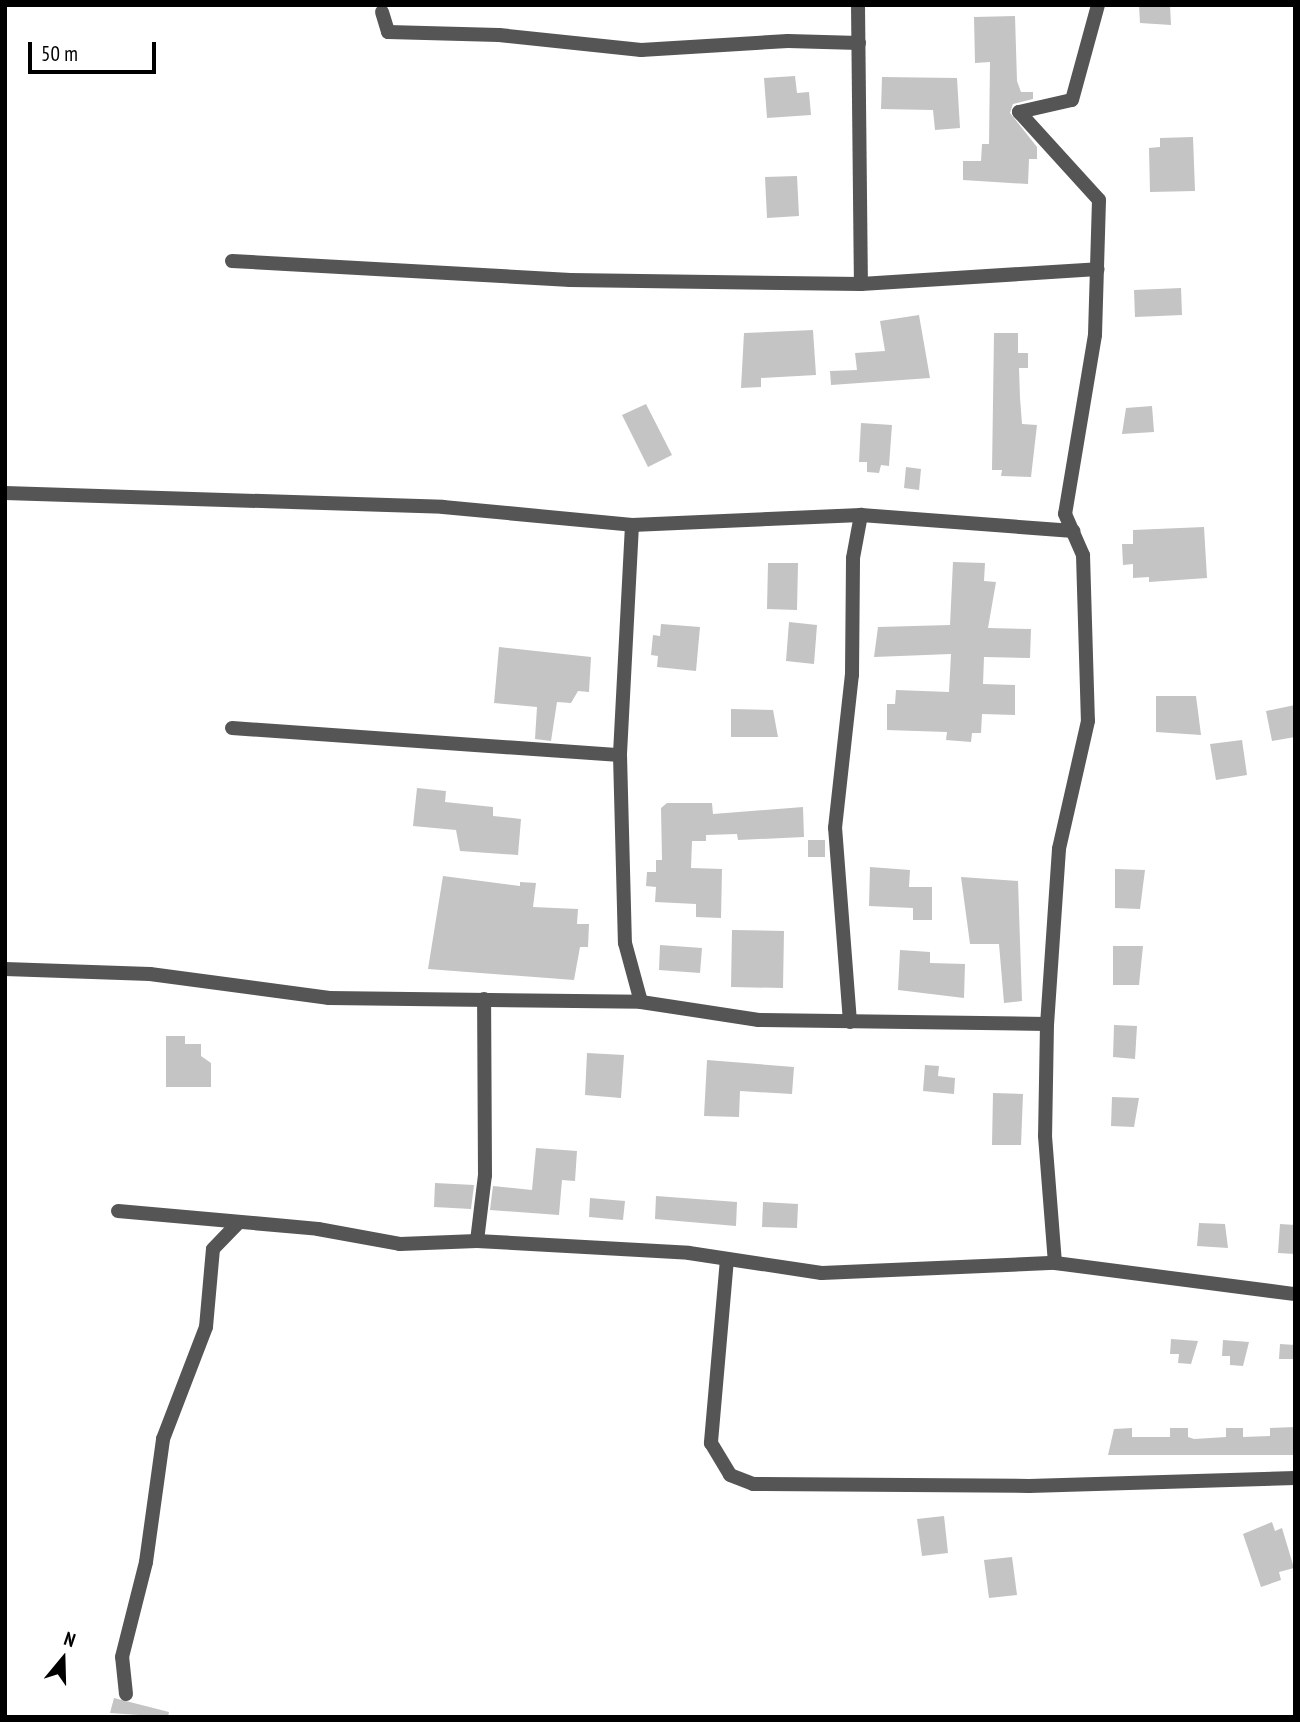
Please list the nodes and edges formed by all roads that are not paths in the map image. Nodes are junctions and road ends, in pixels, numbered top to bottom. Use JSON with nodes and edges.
{"nodes":[{"id":1,"x":858,"y":5,"type":"edge"},
{"id":2,"x":1098,"y":5,"type":"edge"},
{"id":3,"x":382,"y":12,"type":"dead end"},
{"id":4,"x":859,"y":43,"type":"junction"},
{"id":5,"x":232,"y":261,"type":"dead end"},
{"id":6,"x":1098,"y":269,"type":"junction"},
{"id":7,"x":861,"y":284,"type":"junction"},
{"id":8,"x":5,"y":493,"type":"edge"},
{"id":9,"x":862,"y":516,"type":"junction"},
{"id":10,"x":632,"y":525,"type":"junction"},
{"id":11,"x":1073,"y":531,"type":"junction"},
{"id":12,"x":232,"y":728,"type":"dead end"},
{"id":13,"x":620,"y":755,"type":"junction"},
{"id":14,"x":5,"y":969,"type":"edge"},
{"id":15,"x":484,"y":999,"type":"junction"},
{"id":16,"x":641,"y":1002,"type":"junction"},
{"id":17,"x":850,"y":1022,"type":"junction"},
{"id":18,"x":1048,"y":1024,"type":"junction"},
{"id":19,"x":117,"y":1211,"type":"dead end"},
{"id":20,"x":238,"y":1223,"type":"junction"},
{"id":21,"x":477,"y":1241,"type":"junction"},
{"id":22,"x":727,"y":1259,"type":"junction"},
{"id":23,"x":1055,"y":1263,"type":"junction"},
{"id":24,"x":1295,"y":1294,"type":"edge"},
{"id":25,"x":1295,"y":1478,"type":"edge"},
{"id":26,"x":126,"y":1694,"type":"dead end"}],
"edges":[{"from":1,"to":4,"type":"street"},
{"from":2,"to":6,"type":"street"},
{"from":3,"to":4,"type":"street"},
{"from":4,"to":7,"type":"street"},
{"from":5,"to":7,"type":"street"},
{"from":6,"to":7,"type":"street"},
{"from":6,"to":11,"type":"street"},
{"from":8,"to":10,"type":"street"},
{"from":9,"to":10,"type":"street"},
{"from":9,"to":11,"type":"street"},
{"from":9,"to":17,"type":"street"},
{"from":10,"to":13,"type":"street"},
{"from":11,"to":18,"type":"street"},
{"from":12,"to":13,"type":"street"},
{"from":13,"to":16,"type":"street"},
{"from":14,"to":15,"type":"street"},
{"from":15,"to":16,"type":"street"},
{"from":15,"to":21,"type":"street"},
{"from":16,"to":17,"type":"street"},
{"from":17,"to":18,"type":"street"},
{"from":18,"to":23,"type":"street"},
{"from":19,"to":20,"type":"street"},
{"from":20,"to":21,"type":"street"},
{"from":20,"to":26,"type":"street"},
{"from":21,"to":22,"type":"street"},
{"from":22,"to":23,"type":"street"},
{"from":22,"to":25,"type":"street"},
{"from":23,"to":24,"type":"street"}]}
